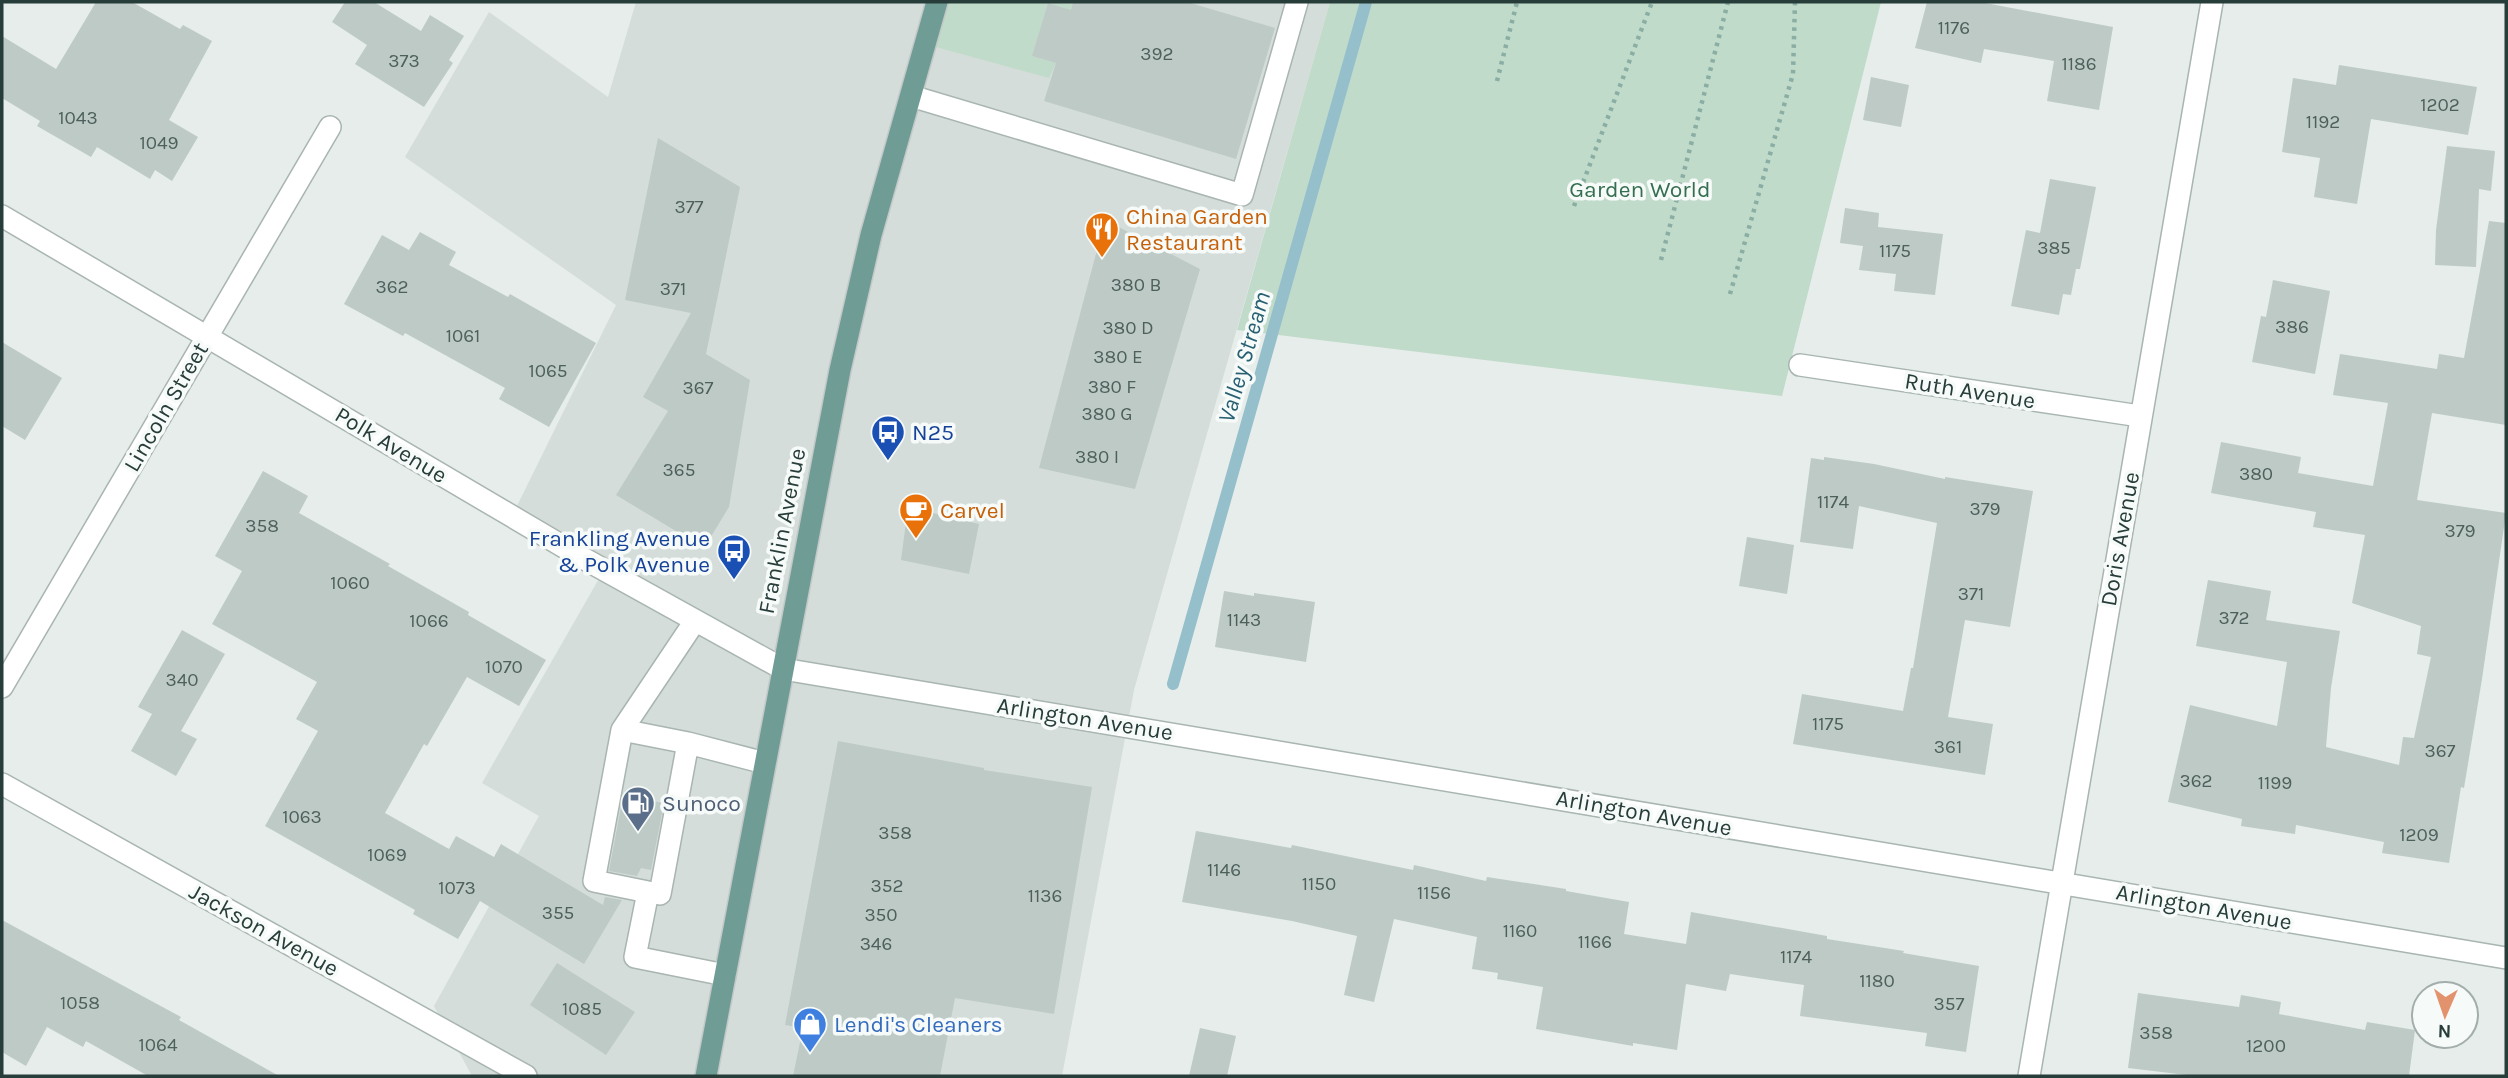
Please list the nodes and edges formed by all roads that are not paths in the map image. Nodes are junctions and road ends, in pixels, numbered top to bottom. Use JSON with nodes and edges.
{"nodes":[{"id":1,"x":937,"y":2,"type":"edge"},
{"id":2,"x":1297,"y":2,"type":"edge"},
{"id":3,"x":2212,"y":2,"type":"edge"},
{"id":4,"x":911,"y":96,"type":"junction"},
{"id":5,"x":330,"y":127,"type":"dead end"},
{"id":6,"x":2,"y":216,"type":"edge"},
{"id":7,"x":206,"y":337,"type":"junction"},
{"id":8,"x":1800,"y":365,"type":"dead end"},
{"id":9,"x":2140,"y":416,"type":"junction"},
{"id":10,"x":695,"y":621,"type":"junction"},
{"id":11,"x":783,"y":668,"type":"junction"},
{"id":12,"x":2,"y":687,"type":"edge"},
{"id":13,"x":622,"y":730,"type":"junction"},
{"id":14,"x":688,"y":743,"type":"junction"},
{"id":15,"x":765,"y":763,"type":"junction"},
{"id":16,"x":2,"y":784,"type":"edge"},
{"id":17,"x":2062,"y":883,"type":"junction"},
{"id":18,"x":648,"y":892,"type":"junction"},
{"id":19,"x":2506,"y":958,"type":"edge"},
{"id":20,"x":725,"y":975,"type":"junction"},
{"id":21,"x":526,"y":1076,"type":"edge"},
{"id":22,"x":706,"y":1076,"type":"edge"},
{"id":23,"x":2029,"y":1076,"type":"edge"}],
"edges":[{"from":1,"to":4,"type":"main road","name":"Franklin Avenue"},
{"from":2,"to":4,"type":"street"},
{"from":3,"to":9,"type":"street","name":"Doris Avenue"},
{"from":4,"to":11,"type":"main road","name":"Franklin Avenue"},
{"from":5,"to":7,"type":"street","name":"Lincoln Street"},
{"from":6,"to":7,"type":"street","name":"Polk Avenue"},
{"from":7,"to":10,"type":"street","name":"Polk Avenue"},
{"from":7,"to":12,"type":"street","name":"Lincoln Street"},
{"from":8,"to":9,"type":"street","name":"Ruth Avenue"},
{"from":9,"to":17,"type":"street","name":"Doris Avenue"},
{"from":10,"to":11,"type":"street","name":"Polk Avenue"},
{"from":10,"to":13,"type":"street"},
{"from":11,"to":15,"type":"main road","name":"Franklin Avenue"},
{"from":11,"to":17,"type":"street","name":"Arlington Avenue"},
{"from":13,"to":14,"type":"street"},
{"from":13,"to":18,"type":"street"},
{"from":14,"to":15,"type":"street"},
{"from":14,"to":18,"type":"street"},
{"from":15,"to":20,"type":"main road","name":"Franklin Avenue"},
{"from":16,"to":21,"type":"street","name":"Jackson Avenue"},
{"from":17,"to":19,"type":"street","name":"Arlington Avenue"},
{"from":17,"to":23,"type":"street","name":"Doris Avenue"},
{"from":18,"to":20,"type":"street"},
{"from":20,"to":22,"type":"main road","name":"Franklin Avenue"}]}
